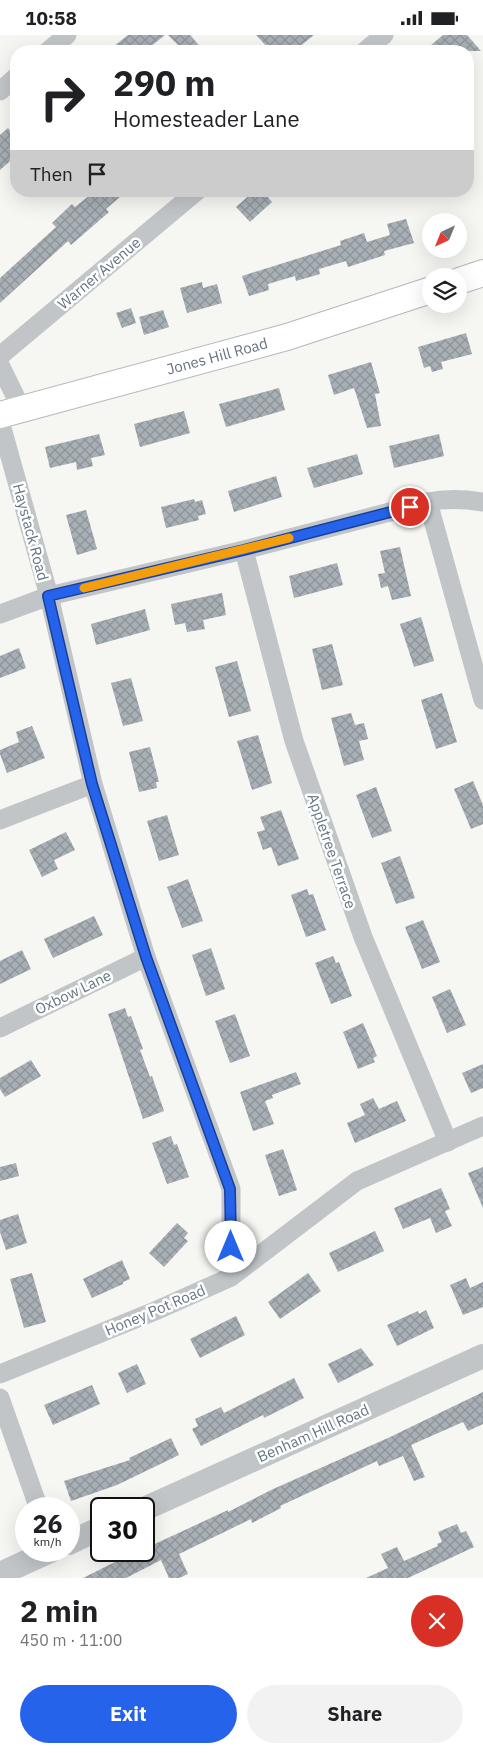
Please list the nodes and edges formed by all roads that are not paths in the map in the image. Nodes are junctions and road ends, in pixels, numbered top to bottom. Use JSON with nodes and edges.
{"nodes":[{"id":1,"x":67,"y":35,"type":"edge"},
{"id":2,"x":384,"y":35,"type":"edge"},
{"id":3,"x":55,"y":45,"type":"edge"},
{"id":4,"x":372,"y":45,"type":"edge"},
{"id":5,"x":10,"y":82,"type":"edge"},
{"id":6,"x":0,"y":91,"type":"edge"},
{"id":7,"x":190,"y":197,"type":"edge"},
{"id":8,"x":483,"y":273,"type":"edge"},
{"id":9,"x":467,"y":278,"type":"edge"},
{"id":10,"x":422,"y":293,"type":"edge"},
{"id":11,"x":0,"y":356,"type":"edge"},
{"id":12,"x":0,"y":365,"type":"edge"},
{"id":13,"x":7,"y":415,"type":"edge"},
{"id":14,"x":428,"y":502,"type":"junction"},
{"id":15,"x":483,"y":502,"type":"edge"},
{"id":16,"x":244,"y":550,"type":"junction"},
{"id":17,"x":48,"y":596,"type":"junction"},
{"id":18,"x":0,"y":614,"type":"edge"},
{"id":19,"x":483,"y":701,"type":"edge"},
{"id":20,"x":92,"y":784,"type":"junction"},
{"id":21,"x":0,"y":820,"type":"edge"},
{"id":22,"x":146,"y":957,"type":"junction"},
{"id":23,"x":0,"y":1028,"type":"edge"},
{"id":24,"x":483,"y":1127,"type":"edge"},
{"id":25,"x":448,"y":1142,"type":"junction"},
{"id":26,"x":231,"y":1277,"type":"junction"},
{"id":27,"x":483,"y":1356,"type":"edge"},
{"id":28,"x":0,"y":1374,"type":"edge"},
{"id":29,"x":0,"y":1398,"type":"edge"},
{"id":30,"x":35,"y":1497,"type":"edge"},
{"id":31,"x":155,"y":1504,"type":"edge"},
{"id":32,"x":27,"y":1562,"type":"edge"},
{"id":33,"x":0,"y":1575,"type":"edge"}],
"edges":[{"from":1,"to":3,"type":"street"},
{"from":2,"to":4,"type":"street"},
{"from":5,"to":6,"type":"street"},
{"from":7,"to":11,"type":"street","name":"Warner Avenue"},
{"from":8,"to":9,"type":"main road"},
{"from":10,"to":13,"type":"main road","name":"Jones Hill Road"},
{"from":12,"to":13,"type":"street","name":"Haystack Road"},
{"from":13,"to":17,"type":"street","name":"Haystack Road"},
{"from":14,"to":15,"type":"street"},
{"from":14,"to":16,"type":"street"},
{"from":14,"to":19,"type":"street"},
{"from":16,"to":17,"type":"street"},
{"from":16,"to":25,"type":"street","name":"Appletree Terrace"},
{"from":17,"to":18,"type":"street"},
{"from":17,"to":20,"type":"street","name":"Haystack Road"},
{"from":20,"to":21,"type":"street"},
{"from":20,"to":22,"type":"street","name":"Haystack Road"},
{"from":22,"to":23,"type":"street","name":"Oxbow Lane"},
{"from":22,"to":26,"type":"street","name":"Haystack Road"},
{"from":24,"to":25,"type":"street","name":"Honey Pot Road"},
{"from":25,"to":26,"type":"street","name":"Honey Pot Road"},
{"from":26,"to":28,"type":"street","name":"Honey Pot Road"},
{"from":27,"to":31,"type":"street","name":"Benham Hill Road"},
{"from":29,"to":30,"type":"street"},
{"from":32,"to":33,"type":"street"}]}
